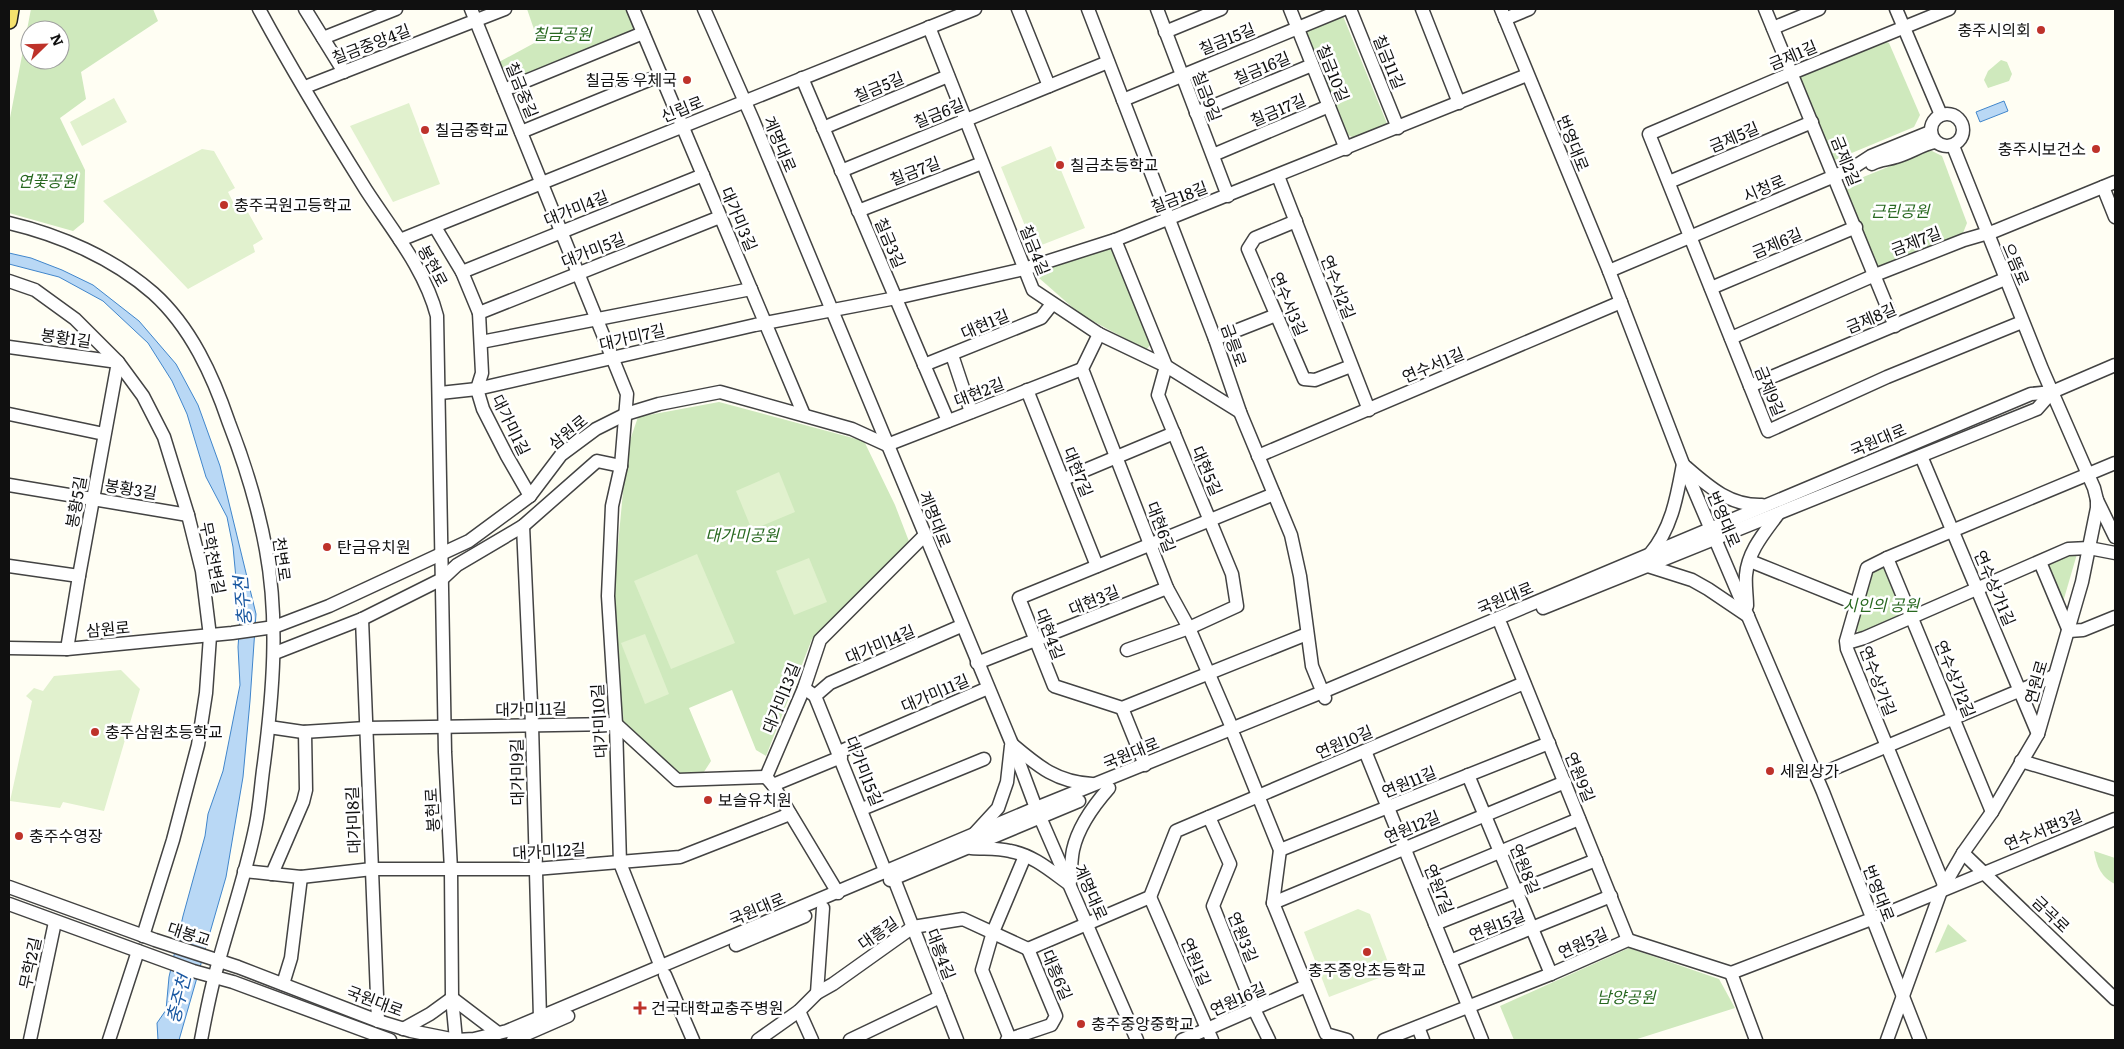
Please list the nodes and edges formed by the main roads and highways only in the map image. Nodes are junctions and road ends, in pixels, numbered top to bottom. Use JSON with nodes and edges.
{"nodes":[{"id":1,"x":11,"y":9,"type":"edge"},
{"id":2,"x":9,"y":21,"type":"edge"}],
"edges":[{"from":1,"to":2,"type":"main road"}]}
